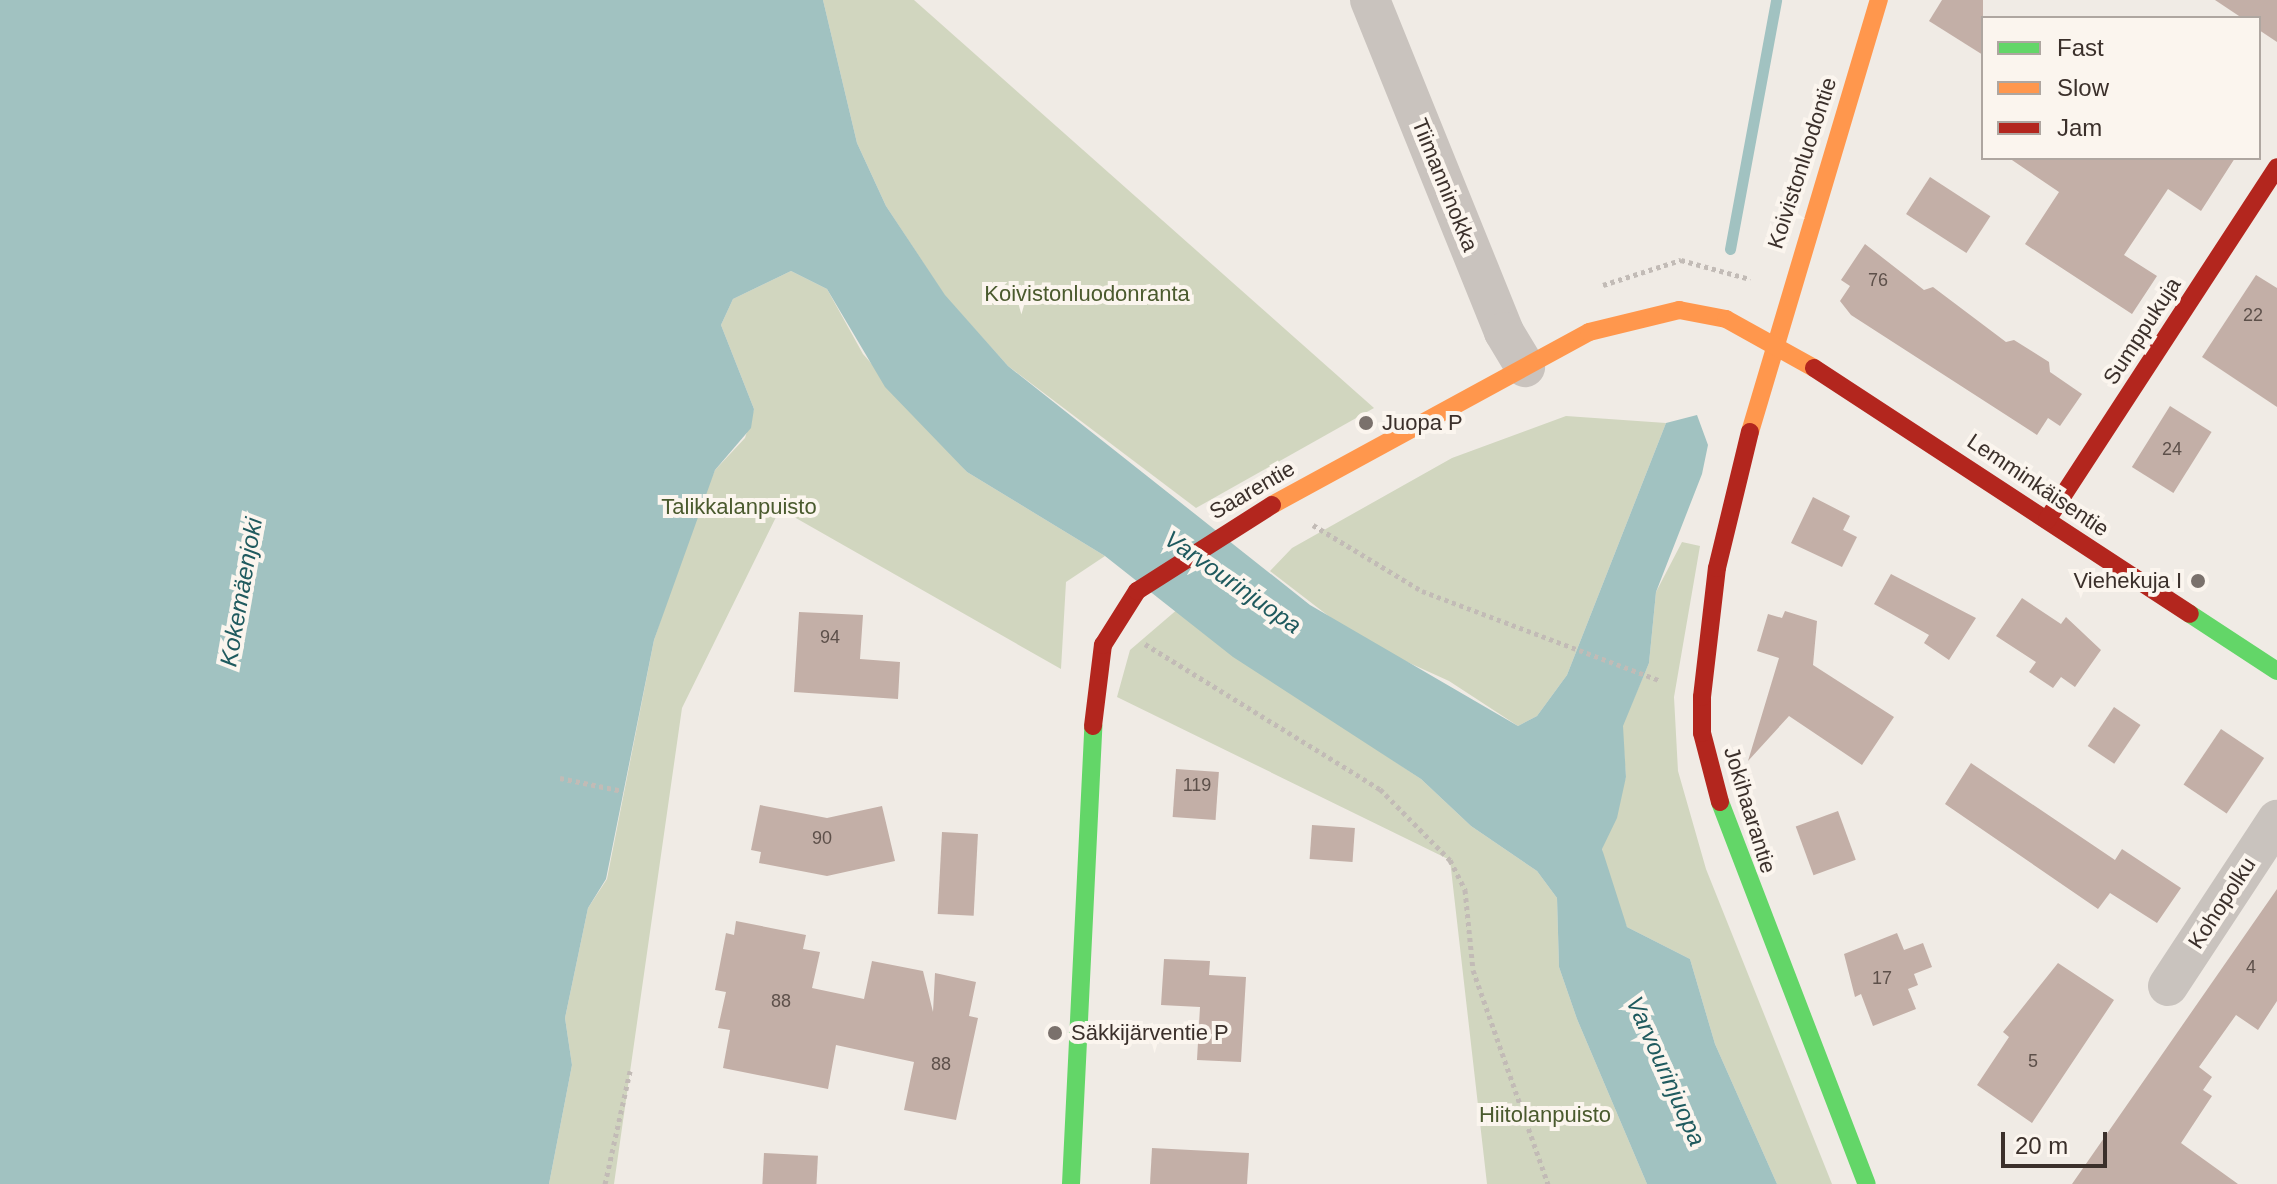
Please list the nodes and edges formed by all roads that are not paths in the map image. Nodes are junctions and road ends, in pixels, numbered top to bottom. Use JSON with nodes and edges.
{"nodes":[{"id":1,"x":1370,"y":0,"type":"edge"},
{"id":2,"x":1879,"y":0,"type":"edge"},
{"id":3,"x":2277,"y":167,"type":"edge"},
{"id":4,"x":1772,"y":340,"type":"junction"},
{"id":5,"x":1525,"y":367,"type":"junction"},
{"id":6,"x":2047,"y":520,"type":"junction"},
{"id":7,"x":2277,"y":671,"type":"edge"},
{"id":8,"x":2277,"y":820,"type":"edge"},
{"id":9,"x":2168,"y":986,"type":"dead end"},
{"id":10,"x":1071,"y":1184,"type":"edge"},
{"id":11,"x":1867,"y":1184,"type":"edge"}],
"edges":[{"from":1,"to":5,"type":"street","name":"Tiimanninokka"},
{"from":2,"to":4,"type":"street","name":"Koivistonluodontie"},
{"from":3,"to":6,"type":"street","name":"Sumppukuja"},
{"from":4,"to":5,"type":"street","name":"Saarentie"},
{"from":4,"to":6,"type":"street","name":"Lemminkäisentie"},
{"from":4,"to":11,"type":"street","name":"Jokihaarantie"},
{"from":5,"to":10,"type":"street","name":"Saarentie"},
{"from":6,"to":7,"type":"street","name":"Lemminkäisentie"},
{"from":8,"to":9,"type":"street","name":"Kohopolku"}]}
